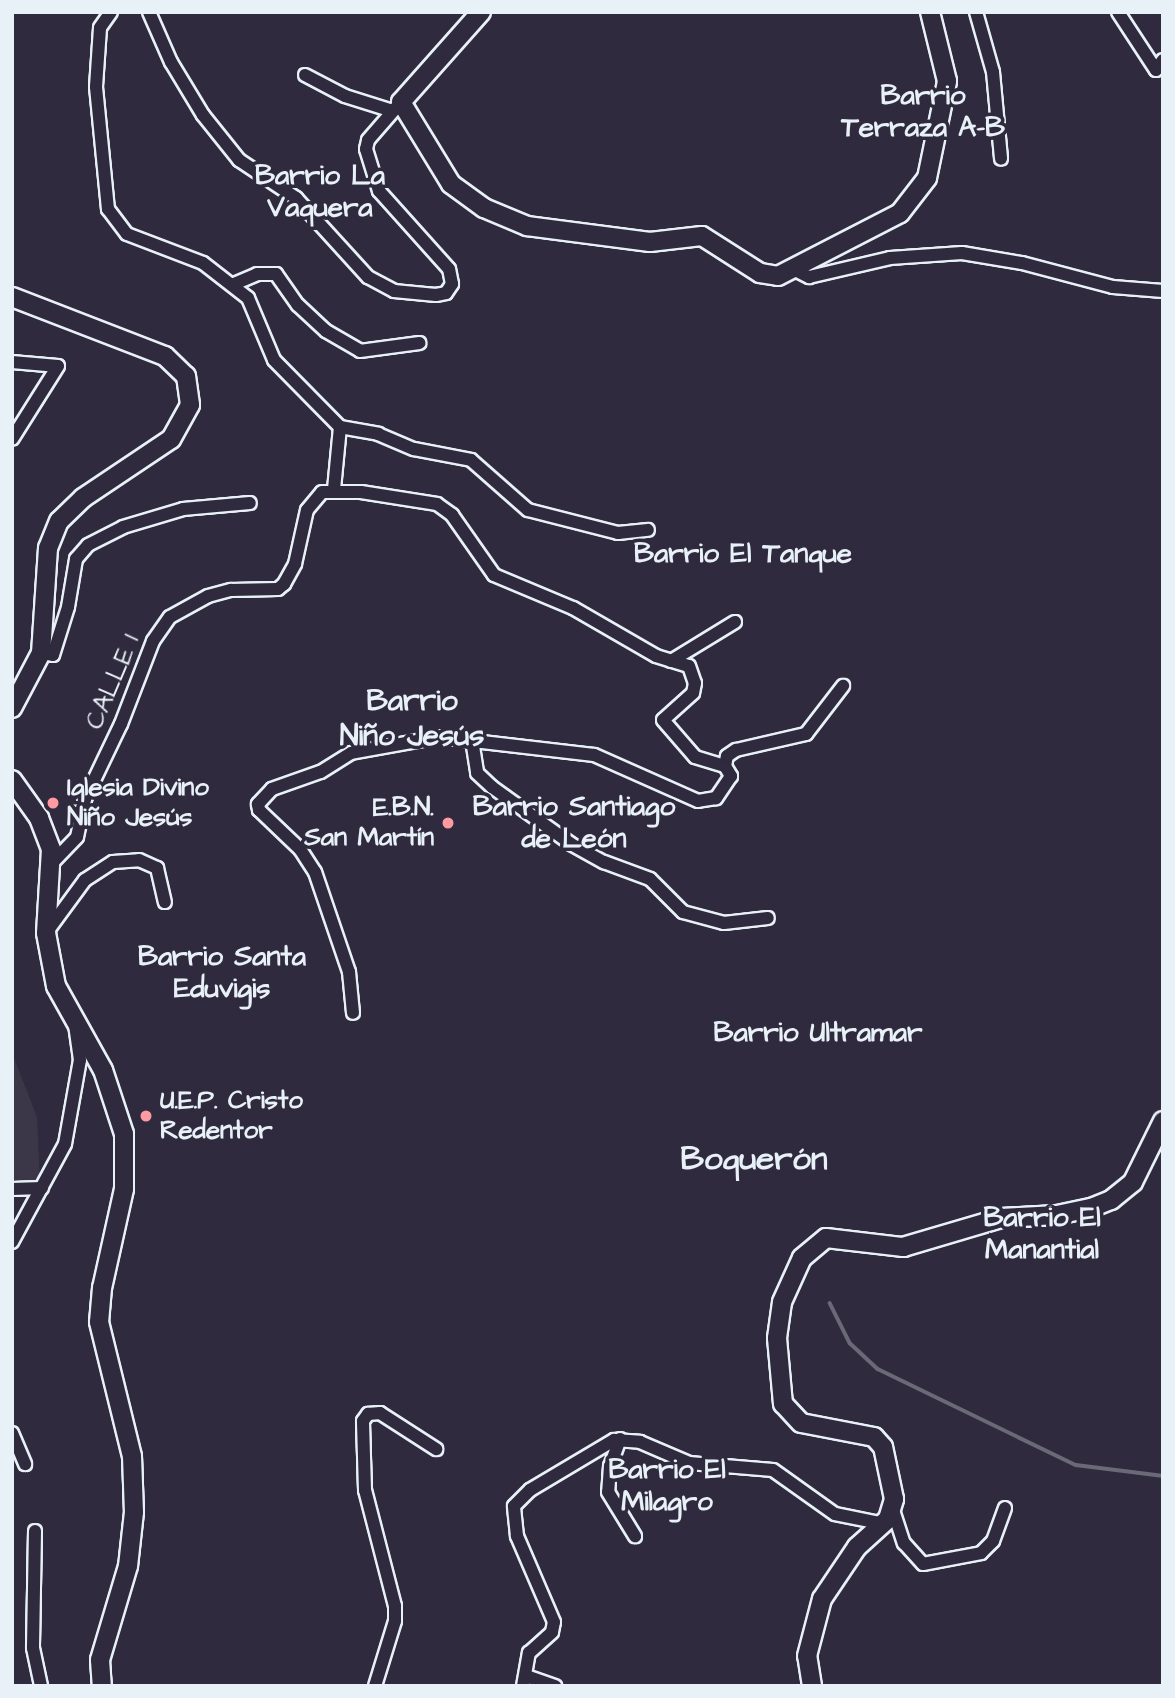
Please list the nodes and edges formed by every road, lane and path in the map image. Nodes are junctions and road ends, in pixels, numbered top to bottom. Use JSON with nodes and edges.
{"nodes":[{"id":1,"x":111,"y":12,"type":"edge"},
{"id":2,"x":149,"y":12,"type":"edge"},
{"id":3,"x":481,"y":12,"type":"edge"},
{"id":4,"x":930,"y":12,"type":"edge"},
{"id":5,"x":976,"y":12,"type":"edge"},
{"id":6,"x":1118,"y":12,"type":"edge"},
{"id":7,"x":1163,"y":60,"type":"edge"},
{"id":8,"x":305,"y":75,"type":"dead end"},
{"id":9,"x":397,"y":106,"type":"junction"},
{"id":10,"x":1001,"y":159,"type":"dead end"},
{"id":11,"x":795,"y":270,"type":"junction"},
{"id":12,"x":234,"y":284,"type":"junction"},
{"id":13,"x":1163,"y":291,"type":"edge"},
{"id":14,"x":12,"y":298,"type":"edge"},
{"id":15,"x":419,"y":343,"type":"dead end"},
{"id":16,"x":12,"y":362,"type":"edge"},
{"id":17,"x":340,"y":426,"type":"junction"},
{"id":18,"x":12,"y":439,"type":"edge"},
{"id":19,"x":334,"y":489,"type":"junction"},
{"id":20,"x":250,"y":503,"type":"dead end"},
{"id":21,"x":648,"y":530,"type":"dead end"},
{"id":22,"x":735,"y":622,"type":"dead end"},
{"id":23,"x":41,"y":653,"type":"junction"},
{"id":24,"x":671,"y":661,"type":"junction"},
{"id":25,"x":844,"y":687,"type":"dead end"},
{"id":26,"x":12,"y":708,"type":"edge"},
{"id":27,"x":472,"y":740,"type":"junction"},
{"id":28,"x":725,"y":765,"type":"junction"},
{"id":29,"x":12,"y":780,"type":"edge"},
{"id":30,"x":52,"y":863,"type":"junction"},
{"id":31,"x":165,"y":902,"type":"dead end"},
{"id":32,"x":768,"y":918,"type":"dead end"},
{"id":33,"x":46,"y":933,"type":"junction"},
{"id":34,"x":354,"y":1013,"type":"dead end"},
{"id":35,"x":75,"y":1026,"type":"junction"},
{"id":36,"x":1163,"y":1121,"type":"edge"},
{"id":37,"x":42,"y":1188,"type":"junction"},
{"id":38,"x":12,"y":1189,"type":"edge"},
{"id":39,"x":12,"y":1242,"type":"edge"},
{"id":40,"x":12,"y":1433,"type":"edge"},
{"id":41,"x":620,"y":1440,"type":"junction"},
{"id":42,"x":436,"y":1449,"type":"dead end"},
{"id":43,"x":25,"y":1464,"type":"dead end"},
{"id":44,"x":1005,"y":1508,"type":"dead end"},
{"id":45,"x":888,"y":1517,"type":"junction"},
{"id":46,"x":35,"y":1531,"type":"dead end"},
{"id":47,"x":635,"y":1536,"type":"dead end"},
{"id":48,"x":525,"y":1681,"type":"edge"},
{"id":49,"x":42,"y":1685,"type":"edge"},
{"id":50,"x":102,"y":1686,"type":"edge"},
{"id":51,"x":375,"y":1686,"type":"edge"},
{"id":52,"x":555,"y":1686,"type":"edge"},
{"id":53,"x":813,"y":1686,"type":"edge"}],
"edges":[{"from":1,"to":12,"type":"street"},
{"from":2,"to":9,"type":"street"},
{"from":3,"to":9,"type":"street"},
{"from":4,"to":11,"type":"street"},
{"from":5,"to":10,"type":"street"},
{"from":6,"to":7,"type":"street"},
{"from":8,"to":9,"type":"street"},
{"from":9,"to":11,"type":"street"},
{"from":11,"to":13,"type":"street"},
{"from":12,"to":15,"type":"street"},
{"from":12,"to":17,"type":"street"},
{"from":14,"to":23,"type":"street"},
{"from":16,"to":18,"type":"street"},
{"from":17,"to":19,"type":"street"},
{"from":17,"to":21,"type":"street"},
{"from":19,"to":24,"type":"street"},
{"from":19,"to":30,"type":"street","name":"CALLE 1"},
{"from":20,"to":23,"type":"street"},
{"from":22,"to":24,"type":"street"},
{"from":23,"to":26,"type":"street"},
{"from":24,"to":28,"type":"street"},
{"from":25,"to":28,"type":"street"},
{"from":27,"to":28,"type":"street"},
{"from":27,"to":32,"type":"street"},
{"from":27,"to":34,"type":"street"},
{"from":29,"to":30,"type":"street"},
{"from":30,"to":33,"type":"street"},
{"from":31,"to":33,"type":"street"},
{"from":33,"to":35,"type":"street"},
{"from":35,"to":37,"type":"street"},
{"from":35,"to":50,"type":"street"},
{"from":36,"to":45,"type":"street"},
{"from":37,"to":38,"type":"street"},
{"from":37,"to":39,"type":"street"},
{"from":40,"to":43,"type":"street"},
{"from":41,"to":45,"type":"street"},
{"from":41,"to":47,"type":"street"},
{"from":41,"to":48,"type":"street"},
{"from":42,"to":51,"type":"street"},
{"from":44,"to":45,"type":"street"},
{"from":45,"to":53,"type":"street"},
{"from":46,"to":49,"type":"street"},
{"from":48,"to":52,"type":"street"}]}
